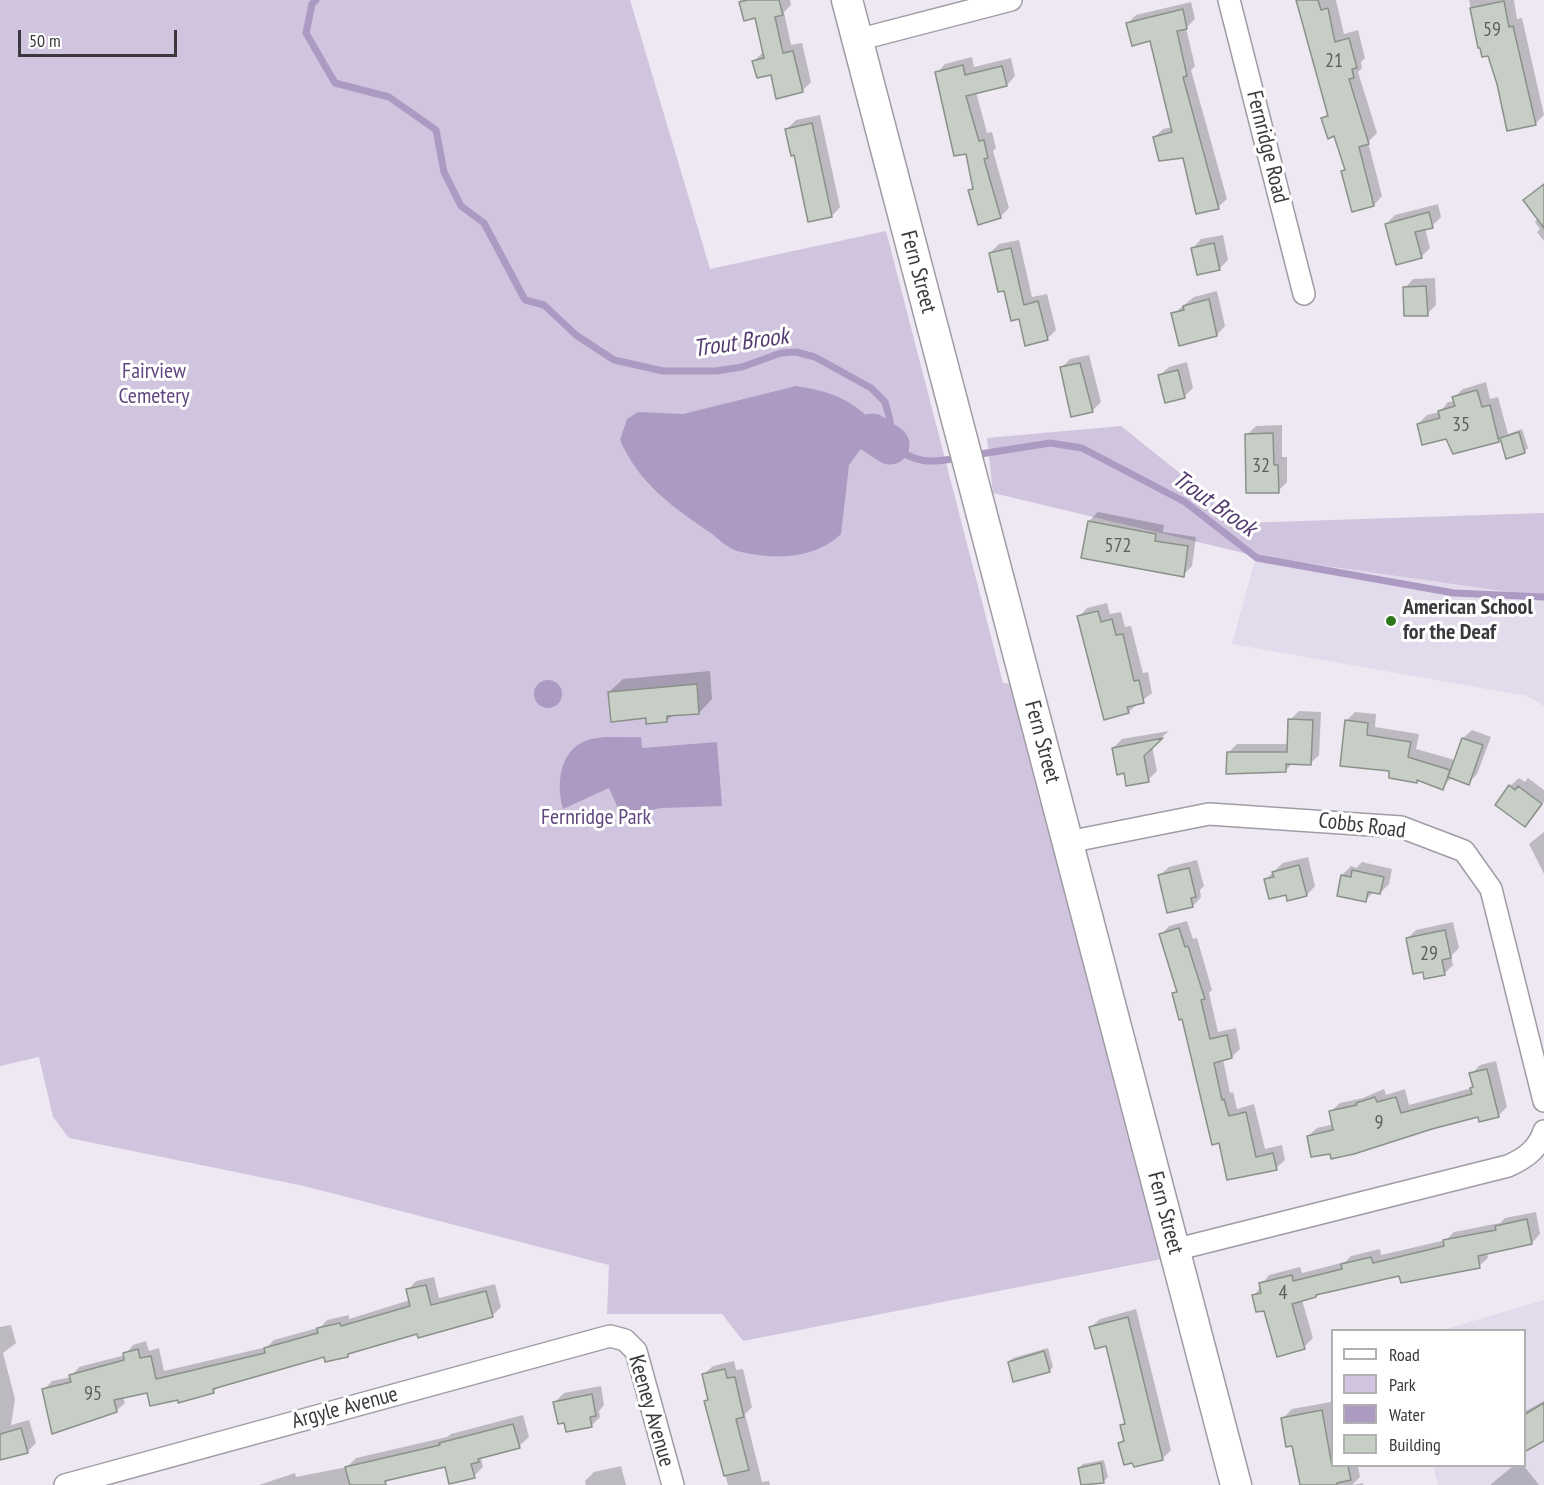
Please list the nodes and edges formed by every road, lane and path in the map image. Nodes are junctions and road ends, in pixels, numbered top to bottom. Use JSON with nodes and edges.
{"nodes":[{"id":1,"x":847,"y":0,"type":"edge"},
{"id":2,"x":1011,"y":0,"type":"edge"},
{"id":3,"x":1230,"y":0,"type":"edge"},
{"id":4,"x":857,"y":40,"type":"junction"},
{"id":5,"x":1304,"y":294,"type":"dead end"},
{"id":6,"x":1068,"y":842,"type":"junction"},
{"id":7,"x":1544,"y":1101,"type":"edge"},
{"id":8,"x":1544,"y":1131,"type":"edge"},
{"id":9,"x":1174,"y":1250,"type":"junction"},
{"id":10,"x":625,"y":1340,"type":"joint"},
{"id":11,"x":65,"y":1485,"type":"edge"},
{"id":12,"x":673,"y":1485,"type":"edge"},
{"id":13,"x":1236,"y":1485,"type":"edge"}],
"edges":[{"from":1,"to":4,"type":"street","name":"Fern Street"},
{"from":2,"to":4,"type":"street"},
{"from":3,"to":5,"type":"street","name":"Fernridge Road"},
{"from":4,"to":6,"type":"street","name":"Fern Street"},
{"from":6,"to":7,"type":"street","name":"Cobbs Road"},
{"from":6,"to":9,"type":"street","name":"Fern Street"},
{"from":8,"to":9,"type":"street"},
{"from":9,"to":13,"type":"street","name":"Fern Street"},
{"from":10,"to":11,"type":"street","name":"Argyle Avenue"},
{"from":10,"to":12,"type":"street","name":"Keeney Avenue"}]}
